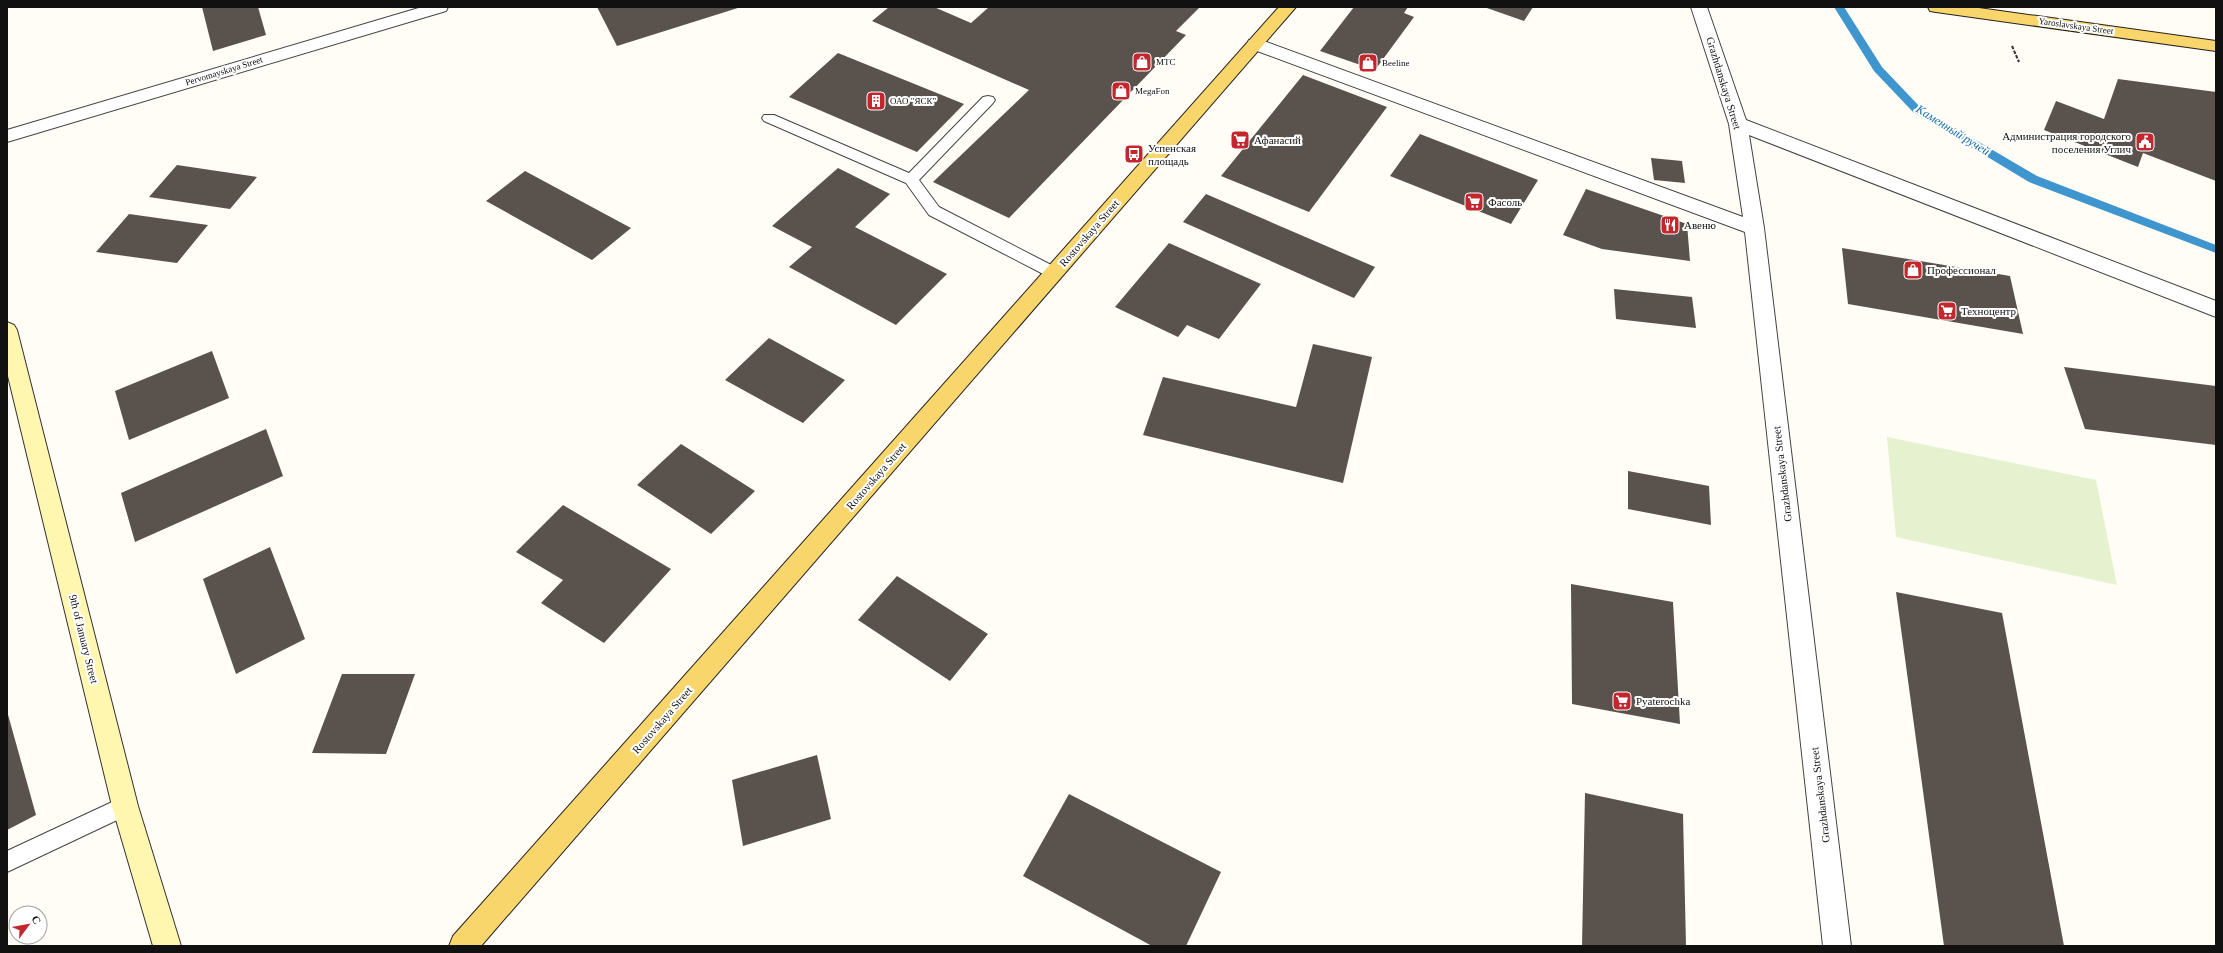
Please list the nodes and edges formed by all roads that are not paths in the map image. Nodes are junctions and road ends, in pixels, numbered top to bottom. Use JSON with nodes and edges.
{"nodes":[{"id":1,"x":440,"y":7,"type":"edge"},
{"id":2,"x":1288,"y":7,"type":"edge"},
{"id":3,"x":1700,"y":7,"type":"edge"},
{"id":4,"x":1936,"y":7,"type":"edge"},
{"id":5,"x":1970,"y":9,"type":"edge"},
{"id":6,"x":1255,"y":44,"type":"junction"},
{"id":7,"x":2216,"y":46,"type":"edge"},
{"id":8,"x":988,"y":100,"type":"dead end"},
{"id":9,"x":769,"y":118,"type":"dead end"},
{"id":10,"x":1738,"y":124,"type":"junction"},
{"id":11,"x":7,"y":136,"type":"edge"},
{"id":12,"x":911,"y":180,"type":"junction"},
{"id":13,"x":1754,"y":228,"type":"junction"},
{"id":14,"x":1054,"y":273,"type":"junction"},
{"id":15,"x":2216,"y":309,"type":"edge"},
{"id":16,"x":7,"y":330,"type":"edge"},
{"id":17,"x":125,"y":806,"type":"junction"},
{"id":18,"x":7,"y":862,"type":"edge"},
{"id":19,"x":166,"y":946,"type":"edge"},
{"id":20,"x":463,"y":946,"type":"edge"},
{"id":21,"x":1837,"y":946,"type":"edge"}],
"edges":[{"from":1,"to":11,"type":"street","name":"Pervomayskaya Street"},
{"from":2,"to":6,"type":"main road","name":"Rostovskaya Street"},
{"from":3,"to":10,"type":"street","name":"Grazhdanskaya Street"},
{"from":4,"to":5,"type":"main road","name":"Yaroslavskaya Street"},
{"from":5,"to":7,"type":"main road","name":"Yaroslavskaya Street"},
{"from":6,"to":13,"type":"street"},
{"from":6,"to":14,"type":"main road","name":"Rostovskaya Street"},
{"from":8,"to":12,"type":"lane"},
{"from":9,"to":12,"type":"lane"},
{"from":10,"to":13,"type":"street","name":"Grazhdanskaya Street"},
{"from":10,"to":15,"type":"street"},
{"from":12,"to":14,"type":"lane"},
{"from":13,"to":21,"type":"street","name":"Grazhdanskaya Street"},
{"from":14,"to":20,"type":"main road","name":"Rostovskaya Street"},
{"from":16,"to":17,"type":"main road","name":"9th of January Street"},
{"from":17,"to":18,"type":"lane"},
{"from":17,"to":19,"type":"main road","name":"9th of January Street"}]}
